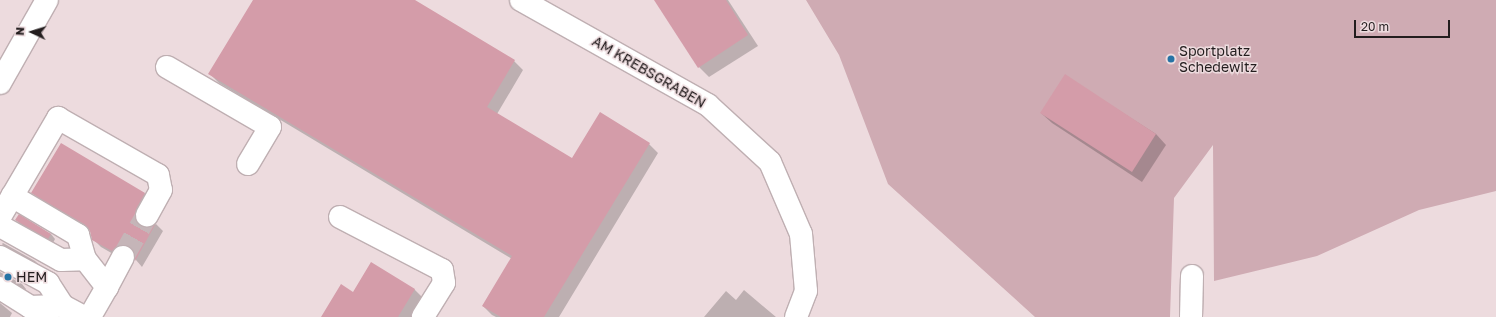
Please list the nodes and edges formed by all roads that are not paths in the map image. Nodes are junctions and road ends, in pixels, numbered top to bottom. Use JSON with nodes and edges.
{"nodes":[{"id":1,"x":47,"y":0,"type":"edge"},
{"id":2,"x":527,"y":1,"type":"edge"},
{"id":3,"x":167,"y":67,"type":"dead end"},
{"id":4,"x":0,"y":83,"type":"edge"},
{"id":5,"x":248,"y":164,"type":"dead end"},
{"id":6,"x":12,"y":196,"type":"junction"},
{"id":7,"x":146,"y":215,"type":"tunnel mouth"},
{"id":8,"x":340,"y":216,"type":"dead end"},
{"id":9,"x":0,"y":217,"type":"edge"},
{"id":10,"x":0,"y":226,"type":"edge"},
{"id":11,"x":0,"y":257,"type":"edge"},
{"id":12,"x":123,"y":257,"type":"tunnel mouth"},
{"id":13,"x":85,"y":259,"type":"junction"},
{"id":14,"x":1192,"y":276,"type":"dead end"},
{"id":15,"x":106,"y":287,"type":"junction"},
{"id":16,"x":0,"y":288,"type":"edge"},
{"id":17,"x":63,"y":306,"type":"junction"},
{"id":18,"x":84,"y":317,"type":"edge"},
{"id":19,"x":90,"y":317,"type":"edge"},
{"id":20,"x":423,"y":317,"type":"edge"},
{"id":21,"x":796,"y":317,"type":"edge"},
{"id":22,"x":1191,"y":317,"type":"edge"}],
"edges":[{"from":1,"to":4,"type":"lane"},
{"from":2,"to":21,"type":"lane","name":"AM KREBSGRABEN"},
{"from":3,"to":5,"type":"lane"},
{"from":6,"to":7,"type":"lane"},
{"from":6,"to":9,"type":"lane"},
{"from":6,"to":13,"type":"lane"},
{"from":8,"to":20,"type":"lane"},
{"from":10,"to":13,"type":"lane"},
{"from":11,"to":17,"type":"lane"},
{"from":12,"to":15,"type":"lane"},
{"from":13,"to":15,"type":"lane"},
{"from":14,"to":22,"type":"lane"},
{"from":15,"to":19,"type":"lane"},
{"from":16,"to":17,"type":"lane"},
{"from":17,"to":18,"type":"lane"}]}
